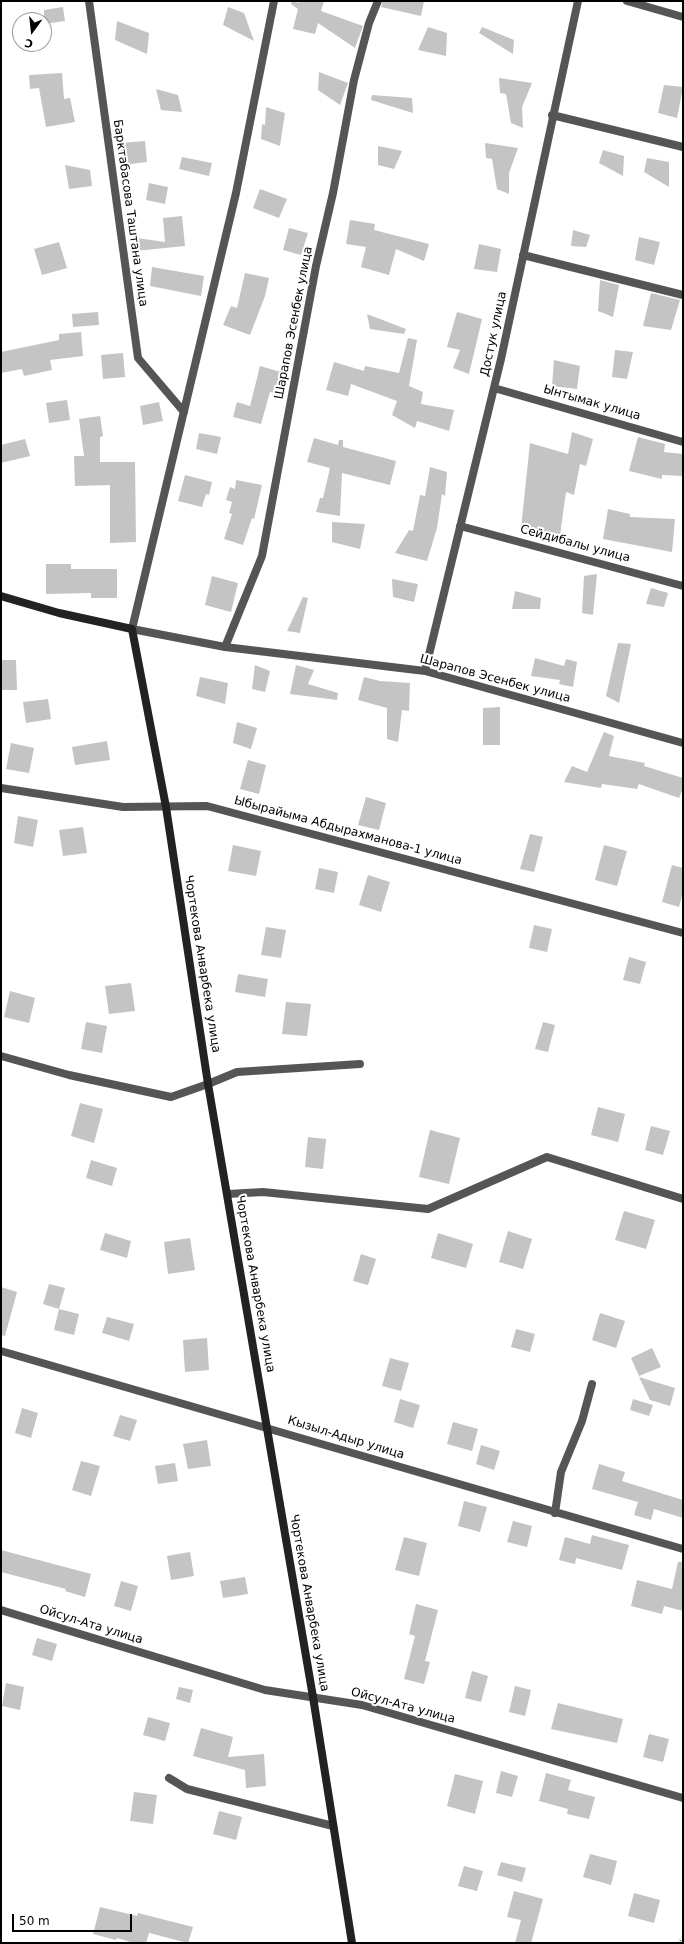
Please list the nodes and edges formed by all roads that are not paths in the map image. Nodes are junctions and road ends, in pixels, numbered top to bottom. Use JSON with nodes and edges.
{"nodes":[{"id":1,"x":89,"y":1,"type":"edge"},
{"id":2,"x":274,"y":1,"type":"edge"},
{"id":3,"x":378,"y":1,"type":"edge"},
{"id":4,"x":578,"y":1,"type":"edge"},
{"id":5,"x":627,"y":1,"type":"edge"},
{"id":6,"x":683,"y":17,"type":"edge"},
{"id":7,"x":552,"y":115,"type":"junction"},
{"id":8,"x":683,"y":147,"type":"edge"},
{"id":9,"x":523,"y":255,"type":"junction"},
{"id":10,"x":683,"y":295,"type":"edge"},
{"id":11,"x":494,"y":388,"type":"junction"},
{"id":12,"x":184,"y":412,"type":"junction"},
{"id":13,"x":683,"y":442,"type":"edge"},
{"id":14,"x":460,"y":526,"type":"junction"},
{"id":15,"x":683,"y":586,"type":"edge"},
{"id":16,"x":1,"y":596,"type":"edge"},
{"id":17,"x":132,"y":629,"type":"junction"},
{"id":18,"x":225,"y":646,"type":"junction"},
{"id":19,"x":425,"y":671,"type":"junction"},
{"id":20,"x":683,"y":743,"type":"edge"},
{"id":21,"x":1,"y":788,"type":"edge"},
{"id":22,"x":166,"y":807,"type":"junction"},
{"id":23,"x":683,"y":933,"type":"edge"},
{"id":24,"x":1,"y":1056,"type":"edge"},
{"id":25,"x":360,"y":1064,"type":"dead end"},
{"id":26,"x":208,"y":1084,"type":"junction"},
{"id":27,"x":228,"y":1194,"type":"junction"},
{"id":28,"x":683,"y":1199,"type":"edge"},
{"id":29,"x":1,"y":1351,"type":"edge"},
{"id":30,"x":592,"y":1384,"type":"dead end"},
{"id":31,"x":267,"y":1427,"type":"junction"},
{"id":32,"x":555,"y":1513,"type":"junction"},
{"id":33,"x":683,"y":1549,"type":"edge"},
{"id":34,"x":1,"y":1610,"type":"edge"},
{"id":35,"x":313,"y":1697,"type":"junction"},
{"id":36,"x":169,"y":1778,"type":"dead end"},
{"id":37,"x":683,"y":1798,"type":"edge"},
{"id":38,"x":333,"y":1826,"type":"junction"},
{"id":39,"x":352,"y":1943,"type":"edge"}],
"edges":[{"from":1,"to":12,"type":"street","name":"Барктабасова Таштана улица"},
{"from":2,"to":12,"type":"street"},
{"from":3,"to":18,"type":"street","name":"Шарапов Эсенбек улица"},
{"from":4,"to":7,"type":"street","name":"Достук улица"},
{"from":5,"to":6,"type":"street"},
{"from":7,"to":8,"type":"street"},
{"from":7,"to":9,"type":"street","name":"Достук улица"},
{"from":9,"to":10,"type":"street"},
{"from":9,"to":11,"type":"street","name":"Достук улица"},
{"from":11,"to":13,"type":"street","name":"Ынтымак улица"},
{"from":11,"to":14,"type":"street","name":"Достук улица"},
{"from":12,"to":17,"type":"street"},
{"from":14,"to":15,"type":"street","name":"Сейдибалы улица"},
{"from":14,"to":19,"type":"street","name":"Достук улица"},
{"from":16,"to":17,"type":"street"},
{"from":17,"to":18,"type":"street","name":"Шарапов Эсенбек улица"},
{"from":17,"to":22,"type":"street","name":"Чортекова Анварбека улица"},
{"from":18,"to":19,"type":"street","name":"Шарапов Эсенбек улица"},
{"from":19,"to":20,"type":"street","name":"Шарапов Эсенбек улица"},
{"from":21,"to":22,"type":"street","name":"Ыбырайыма Абдырахманова-1 улица"},
{"from":22,"to":23,"type":"street","name":"Ыбырайыма Абдырахманова-1 улица"},
{"from":22,"to":26,"type":"street","name":"Чортекова Анварбека улица"},
{"from":24,"to":26,"type":"street"},
{"from":25,"to":26,"type":"street"},
{"from":26,"to":27,"type":"street","name":"Чортекова Анварбека улица"},
{"from":27,"to":28,"type":"street"},
{"from":27,"to":31,"type":"street","name":"Чортекова Анварбека улица"},
{"from":29,"to":31,"type":"street","name":"Кызыл-Адыр улица"},
{"from":30,"to":32,"type":"street"},
{"from":31,"to":32,"type":"street","name":"Кызыл-Адыр улица"},
{"from":31,"to":35,"type":"street","name":"Чортекова Анварбека улица"},
{"from":32,"to":33,"type":"street","name":"Кызыл-Адыр улица"},
{"from":34,"to":35,"type":"street","name":"Ойсул-Ата улица"},
{"from":35,"to":37,"type":"street","name":"Ойсул-Ата улица"},
{"from":35,"to":38,"type":"street","name":"Чортекова Анварбека улица"},
{"from":36,"to":38,"type":"street"},
{"from":38,"to":39,"type":"street","name":"Чортекова Анварбека улица"}]}
